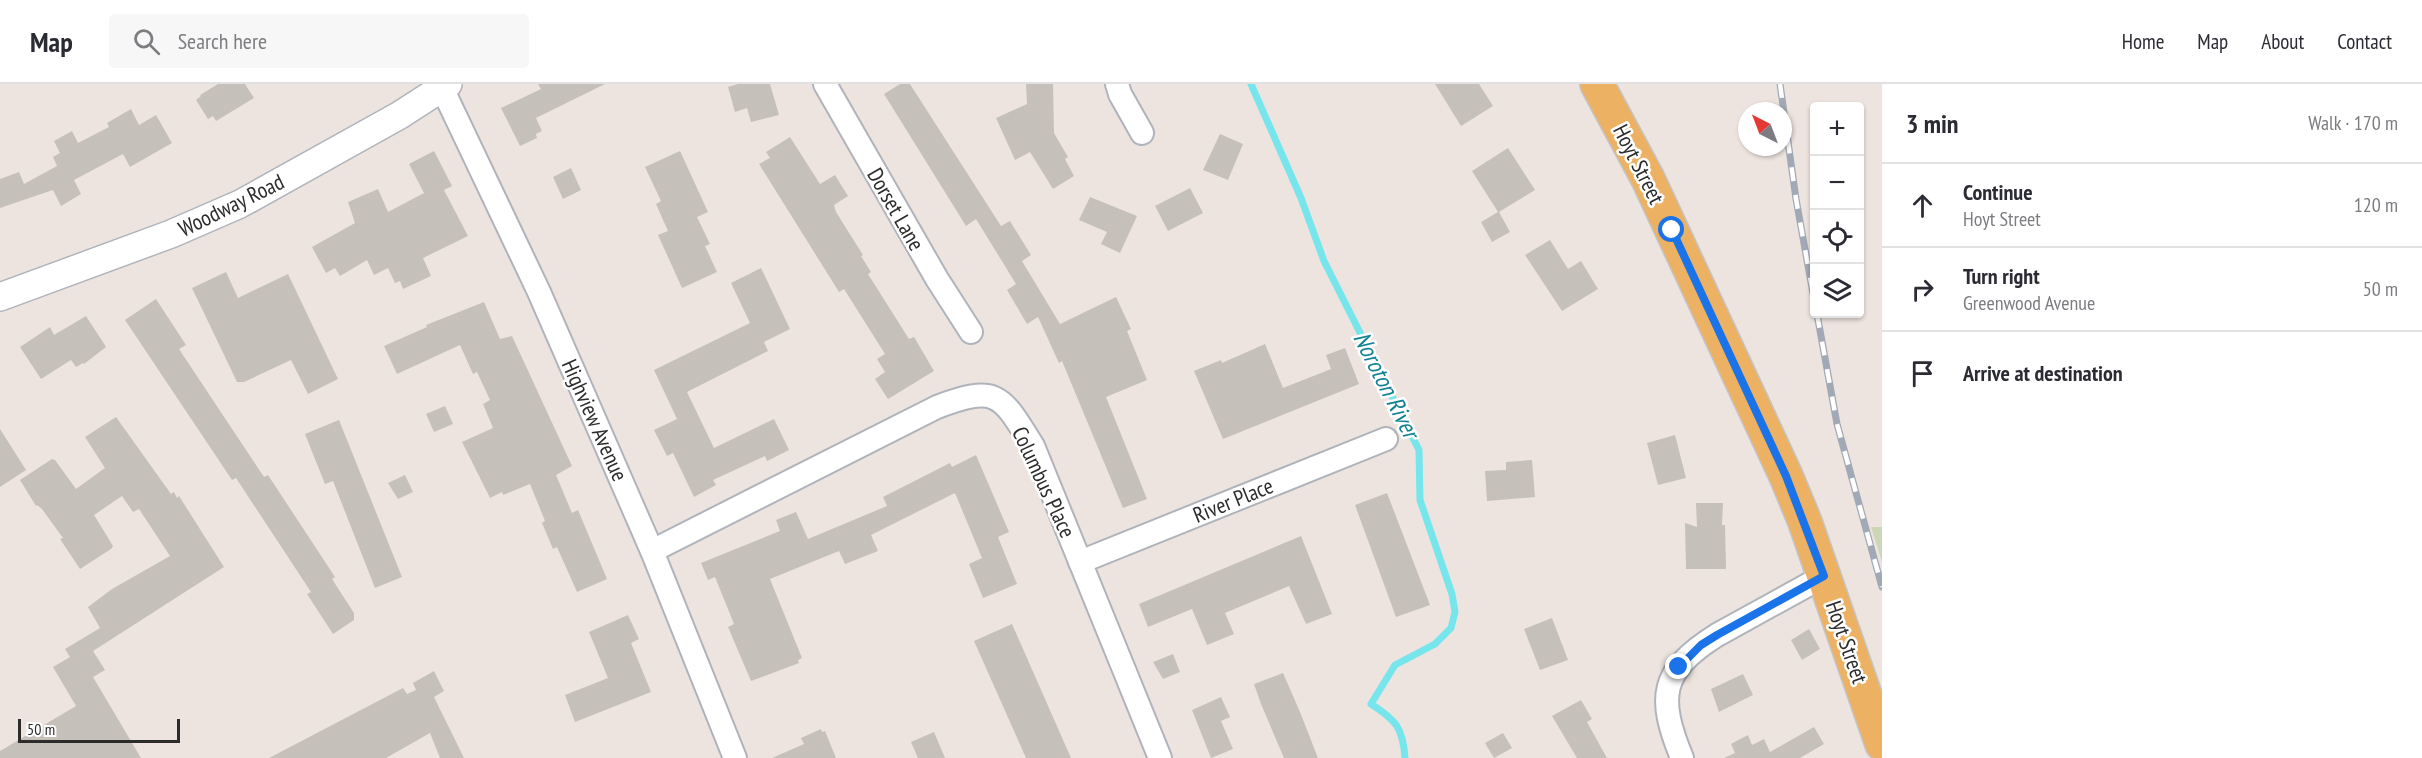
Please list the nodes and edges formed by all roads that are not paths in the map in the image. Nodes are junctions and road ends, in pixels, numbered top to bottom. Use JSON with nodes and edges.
{"nodes":[{"id":1,"x":825,"y":84,"type":"edge"},
{"id":2,"x":1118,"y":84,"type":"edge"},
{"id":3,"x":1597,"y":84,"type":"edge"},
{"id":4,"x":445,"y":86,"type":"edge"},
{"id":5,"x":1142,"y":133,"type":"dead end"},
{"id":6,"x":0,"y":297,"type":"edge"},
{"id":7,"x":970,"y":332,"type":"dead end"},
{"id":8,"x":1386,"y":439,"type":"dead end"},
{"id":9,"x":652,"y":551,"type":"junction"},
{"id":10,"x":1080,"y":562,"type":"junction"},
{"id":11,"x":1824,"y":576,"type":"junction"},
{"id":12,"x":1882,"y":744,"type":"edge"},
{"id":13,"x":735,"y":758,"type":"edge"},
{"id":14,"x":1160,"y":758,"type":"edge"},
{"id":15,"x":1682,"y":758,"type":"edge"}],
"edges":[{"from":1,"to":7,"type":"street","name":"Dorset Lane"},
{"from":2,"to":5,"type":"street"},
{"from":3,"to":11,"type":"main road","name":"Hoyt Street"},
{"from":4,"to":6,"type":"street","name":"Woodway Road"},
{"from":4,"to":9,"type":"street","name":"Highview Avenue"},
{"from":8,"to":10,"type":"street","name":"River Place"},
{"from":9,"to":10,"type":"street","name":"Columbus Place"},
{"from":9,"to":13,"type":"street","name":"Highview Avenue"},
{"from":10,"to":14,"type":"street","name":"Columbus Place"},
{"from":11,"to":12,"type":"main road","name":"Hoyt Street"},
{"from":11,"to":15,"type":"street"}]}
